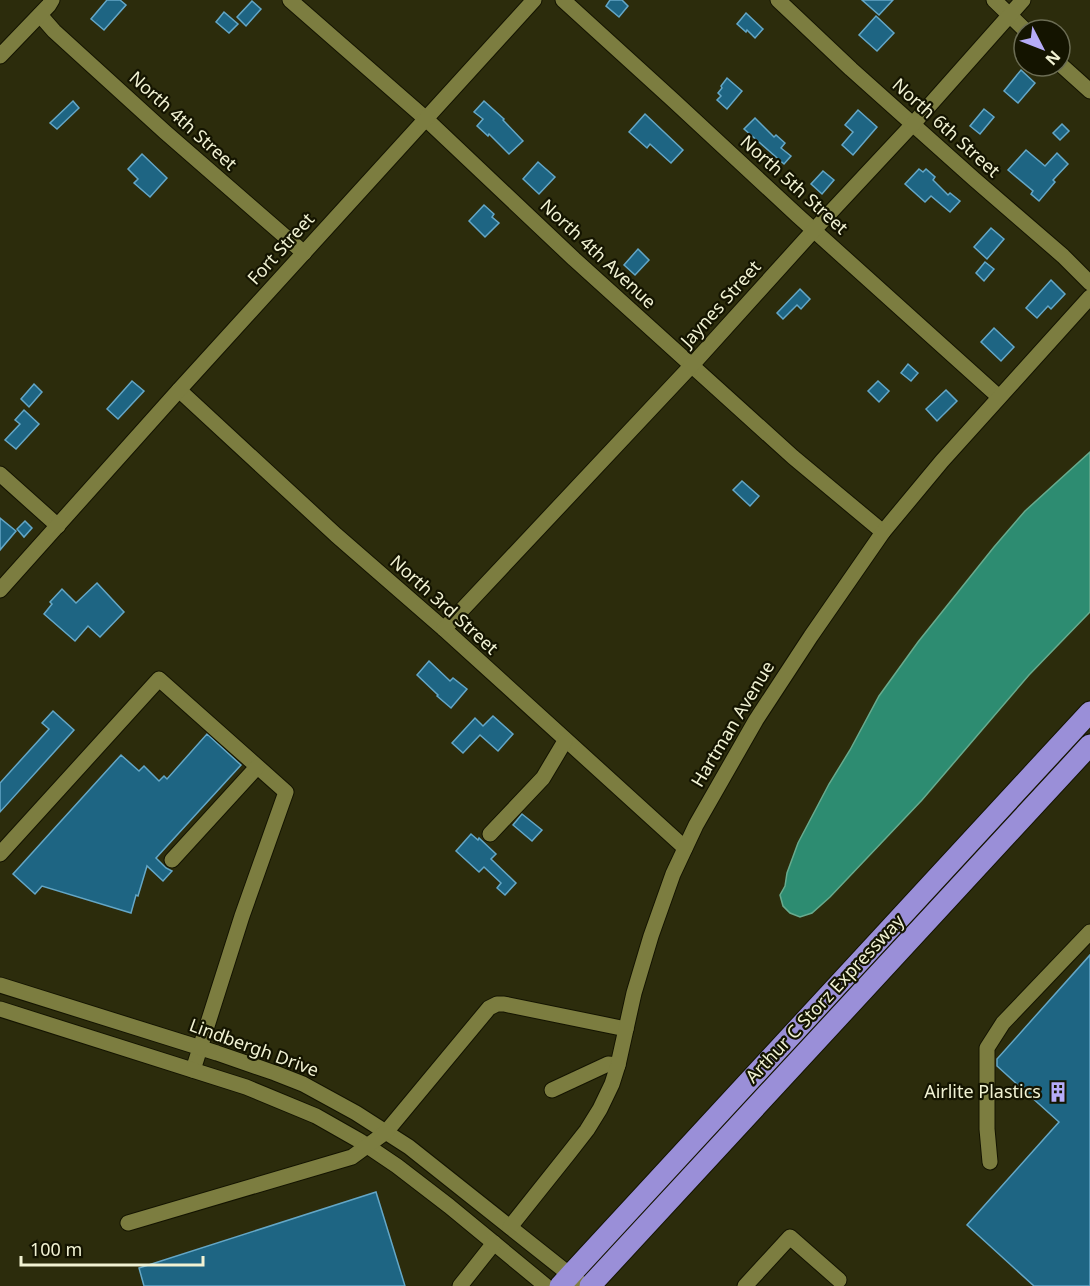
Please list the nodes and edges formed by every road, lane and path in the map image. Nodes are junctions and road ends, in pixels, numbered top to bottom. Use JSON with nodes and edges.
{"nodes":[{"id":1,"x":52,"y":0,"type":"edge"},
{"id":2,"x":291,"y":0,"type":"edge"},
{"id":3,"x":534,"y":0,"type":"edge"},
{"id":4,"x":563,"y":0,"type":"edge"},
{"id":5,"x":778,"y":0,"type":"edge"},
{"id":6,"x":994,"y":0,"type":"edge"},
{"id":7,"x":1023,"y":0,"type":"edge"},
{"id":8,"x":40,"y":15,"type":"junction"},
{"id":9,"x":1010,"y":15,"type":"junction"},
{"id":10,"x":1013,"y":18,"type":"edge"},
{"id":11,"x":0,"y":56,"type":"edge"},
{"id":12,"x":1072,"y":75,"type":"edge"},
{"id":13,"x":1090,"y":91,"type":"edge"},
{"id":14,"x":426,"y":119,"type":"junction"},
{"id":15,"x":913,"y":124,"type":"junction"},
{"id":16,"x":814,"y":230,"type":"junction"},
{"id":17,"x":303,"y":253,"type":"junction"},
{"id":18,"x":1090,"y":283,"type":"edge"},
{"id":19,"x":1090,"y":297,"type":"edge"},
{"id":20,"x":692,"y":365,"type":"junction"},
{"id":21,"x":179,"y":390,"type":"junction"},
{"id":22,"x":999,"y":397,"type":"junction"},
{"id":23,"x":0,"y":474,"type":"edge"},
{"id":24,"x":58,"y":526,"type":"junction"},
{"id":25,"x":883,"y":532,"type":"junction"},
{"id":26,"x":0,"y":590,"type":"edge"},
{"id":27,"x":444,"y":629,"type":"junction"},
{"id":28,"x":1090,"y":712,"type":"edge"},
{"id":29,"x":565,"y":741,"type":"junction"},
{"id":30,"x":1090,"y":745,"type":"edge"},
{"id":31,"x":256,"y":766,"type":"junction"},
{"id":32,"x":490,"y":834,"type":"dead end"},
{"id":33,"x":685,"y":848,"type":"junction"},
{"id":34,"x":0,"y":854,"type":"edge"},
{"id":35,"x":172,"y":860,"type":"dead end"},
{"id":36,"x":1090,"y":932,"type":"edge"},
{"id":37,"x":0,"y":985,"type":"edge"},
{"id":38,"x":0,"y":1009,"type":"edge"},
{"id":39,"x":626,"y":1029,"type":"junction"},
{"id":40,"x":200,"y":1047,"type":"junction"},
{"id":41,"x":618,"y":1065,"type":"junction"},
{"id":42,"x":193,"y":1070,"type":"junction"},
{"id":43,"x":552,"y":1090,"type":"dead end"},
{"id":44,"x":386,"y":1132,"type":"junction"},
{"id":45,"x":367,"y":1145,"type":"junction"},
{"id":46,"x":990,"y":1162,"type":"dead end"},
{"id":47,"x":128,"y":1223,"type":"dead end"},
{"id":48,"x":510,"y":1227,"type":"junction"},
{"id":49,"x":494,"y":1243,"type":"junction"},
{"id":50,"x":839,"y":1280,"type":"dead end"},
{"id":51,"x":571,"y":1282,"type":"edge"},
{"id":52,"x":460,"y":1286,"type":"edge"},
{"id":53,"x":546,"y":1286,"type":"edge"},
{"id":54,"x":590,"y":1286,"type":"edge"},
{"id":55,"x":745,"y":1286,"type":"edge"}],
"edges":[{"from":1,"to":8,"type":"street"},
{"from":2,"to":14,"type":"street","name":"North 4th Avenue"},
{"from":3,"to":14,"type":"street","name":"Fort Street"},
{"from":4,"to":16,"type":"street","name":"North 5th Street"},
{"from":5,"to":15,"type":"street","name":"North 6th Street"},
{"from":6,"to":9,"type":"street"},
{"from":7,"to":9,"type":"street","name":"Jaynes Street"},
{"from":8,"to":11,"type":"street"},
{"from":8,"to":17,"type":"street","name":"North 4th Street"},
{"from":9,"to":10,"type":"street"},
{"from":9,"to":15,"type":"street","name":"Jaynes Street"},
{"from":12,"to":13,"type":"street"},
{"from":14,"to":17,"type":"street","name":"Fort Street"},
{"from":14,"to":20,"type":"street","name":"North 4th Avenue"},
{"from":15,"to":16,"type":"street","name":"Jaynes Street"},
{"from":15,"to":18,"type":"street","name":"North 6th Street"},
{"from":16,"to":20,"type":"street","name":"Jaynes Street"},
{"from":16,"to":22,"type":"street","name":"North 5th Street"},
{"from":17,"to":21,"type":"street","name":"Fort Street"},
{"from":19,"to":22,"type":"street","name":"Hartman Avenue"},
{"from":20,"to":25,"type":"street","name":"North 4th Avenue"},
{"from":20,"to":27,"type":"street","name":"Jaynes Street"},
{"from":21,"to":24,"type":"street","name":"Fort Street"},
{"from":21,"to":27,"type":"street","name":"North 3rd Street"},
{"from":22,"to":25,"type":"street","name":"Hartman Avenue"},
{"from":23,"to":24,"type":"street"},
{"from":24,"to":26,"type":"street","name":"Fort Street"},
{"from":25,"to":33,"type":"street","name":"Hartman Avenue"},
{"from":27,"to":29,"type":"street","name":"North 3rd Street"},
{"from":28,"to":51,"type":"highway","name":"Arthur C Storz Expressway"},
{"from":29,"to":32,"type":"street"},
{"from":29,"to":33,"type":"street","name":"North 3rd Street"},
{"from":30,"to":54,"type":"highway","name":"Arthur C Storz Expressway"},
{"from":31,"to":34,"type":"street"},
{"from":31,"to":35,"type":"street"},
{"from":31,"to":40,"type":"street"},
{"from":33,"to":39,"type":"street","name":"Hartman Avenue"},
{"from":36,"to":46,"type":"street"},
{"from":37,"to":40,"type":"street","name":"Lindbergh Drive"},
{"from":38,"to":42,"type":"street"},
{"from":39,"to":41,"type":"street","name":"Hartman Avenue"},
{"from":39,"to":44,"type":"street"},
{"from":40,"to":42,"type":"street"},
{"from":40,"to":44,"type":"street","name":"Lindbergh Drive"},
{"from":41,"to":43,"type":"street"},
{"from":41,"to":48,"type":"street","name":"Hartman Avenue"},
{"from":42,"to":45,"type":"street"},
{"from":44,"to":45,"type":"street"},
{"from":44,"to":48,"type":"street","name":"Lindbergh Drive"},
{"from":45,"to":47,"type":"street"},
{"from":45,"to":49,"type":"street"},
{"from":48,"to":51,"type":"street","name":"Lindbergh Drive"},
{"from":49,"to":52,"type":"street"},
{"from":49,"to":53,"type":"street"},
{"from":50,"to":55,"type":"street"}]}
